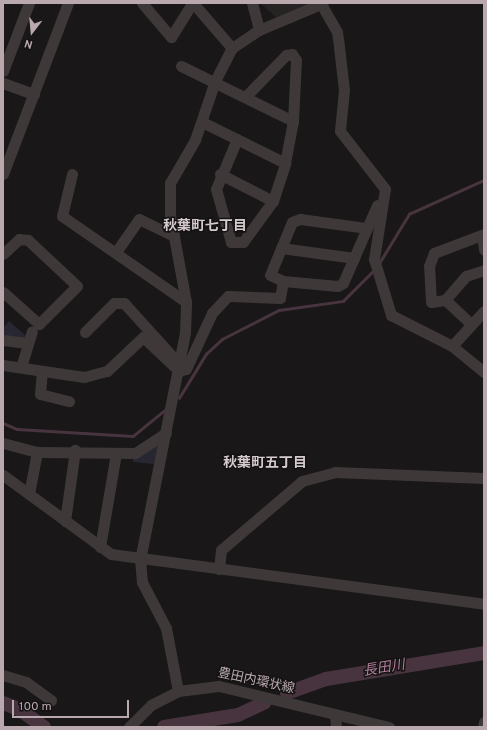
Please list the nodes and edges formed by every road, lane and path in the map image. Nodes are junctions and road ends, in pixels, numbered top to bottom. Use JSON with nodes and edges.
{"nodes":[{"id":1,"x":29,"y":3,"type":"edge"},
{"id":2,"x":142,"y":3,"type":"edge"},
{"id":3,"x":192,"y":3,"type":"edge"},
{"id":4,"x":252,"y":3,"type":"edge"},
{"id":5,"x":322,"y":3,"type":"edge"},
{"id":6,"x":65,"y":4,"type":"edge"},
{"id":7,"x":202,"y":8,"type":"edge"},
{"id":8,"x":259,"y":30,"type":"junction"},
{"id":9,"x":232,"y":48,"type":"junction"},
{"id":10,"x":182,"y":66,"type":"dead end"},
{"id":11,"x":3,"y":71,"type":"edge"},
{"id":12,"x":215,"y":81,"type":"junction"},
{"id":13,"x":3,"y":83,"type":"edge"},
{"id":14,"x":34,"y":94,"type":"junction"},
{"id":15,"x":245,"y":97,"type":"junction"},
{"id":16,"x":293,"y":121,"type":"junction"},
{"id":17,"x":202,"y":122,"type":"junction"},
{"id":18,"x":237,"y":139,"type":"junction"},
{"id":19,"x":285,"y":163,"type":"junction"},
{"id":20,"x":3,"y":174,"type":"edge"},
{"id":21,"x":72,"y":174,"type":"dead end"},
{"id":22,"x":220,"y":174,"type":"junction"},
{"id":23,"x":273,"y":201,"type":"junction"},
{"id":24,"x":377,"y":205,"type":"dead end"},
{"id":25,"x":367,"y":228,"type":"junction"},
{"id":26,"x":483,"y":234,"type":"edge"},
{"id":27,"x":174,"y":236,"type":"junction"},
{"id":28,"x":281,"y":248,"type":"junction"},
{"id":29,"x":484,"y":250,"type":"edge"},
{"id":30,"x":116,"y":252,"type":"junction"},
{"id":31,"x":3,"y":254,"type":"edge"},
{"id":32,"x":354,"y":258,"type":"junction"},
{"id":33,"x":484,"y":270,"type":"edge"},
{"id":34,"x":283,"y":281,"type":"junction"},
{"id":35,"x":3,"y":292,"type":"edge"},
{"id":36,"x":445,"y":300,"type":"junction"},
{"id":37,"x":186,"y":302,"type":"junction"},
{"id":38,"x":484,"y":310,"type":"edge"},
{"id":39,"x":470,"y":323,"type":"junction"},
{"id":40,"x":85,"y":332,"type":"dead end"},
{"id":41,"x":3,"y":340,"type":"edge"},
{"id":42,"x":452,"y":346,"type":"junction"},
{"id":43,"x":3,"y":365,"type":"edge"},
{"id":44,"x":21,"y":367,"type":"junction"},
{"id":45,"x":180,"y":367,"type":"junction"},
{"id":46,"x":42,"y":371,"type":"junction"},
{"id":47,"x":484,"y":372,"type":"edge"},
{"id":48,"x":69,"y":401,"type":"dead end"},
{"id":49,"x":166,"y":433,"type":"junction"},
{"id":50,"x":3,"y":443,"type":"edge"},
{"id":51,"x":75,"y":450,"type":"junction"},
{"id":52,"x":37,"y":452,"type":"junction"},
{"id":53,"x":116,"y":453,"type":"junction"},
{"id":54,"x":3,"y":475,"type":"edge"},
{"id":55,"x":484,"y":478,"type":"edge"},
{"id":56,"x":29,"y":494,"type":"junction"},
{"id":57,"x":65,"y":521,"type":"junction"},
{"id":58,"x":100,"y":547,"type":"junction"},
{"id":59,"x":140,"y":560,"type":"junction"},
{"id":60,"x":218,"y":569,"type":"junction"},
{"id":61,"x":484,"y":604,"type":"edge"},
{"id":62,"x":3,"y":675,"type":"edge"},
{"id":63,"x":178,"y":691,"type":"junction"},
{"id":64,"x":51,"y":700,"type":"dead end"},
{"id":65,"x":335,"y":715,"type":"junction"},
{"id":66,"x":484,"y":722,"type":"edge"},
{"id":67,"x":129,"y":727,"type":"edge"},
{"id":68,"x":336,"y":727,"type":"edge"},
{"id":69,"x":389,"y":727,"type":"edge"},
{"id":70,"x":483,"y":727,"type":"edge"}],
"edges":[{"from":1,"to":11,"type":"street"},
{"from":2,"to":3,"type":"street"},
{"from":3,"to":7,"type":"street"},
{"from":4,"to":8,"type":"street"},
{"from":5,"to":8,"type":"street"},
{"from":5,"to":42,"type":"street"},
{"from":6,"to":14,"type":"street"},
{"from":7,"to":9,"type":"street"},
{"from":8,"to":9,"type":"street"},
{"from":9,"to":12,"type":"street"},
{"from":10,"to":12,"type":"street"},
{"from":12,"to":15,"type":"street"},
{"from":12,"to":17,"type":"street"},
{"from":13,"to":14,"type":"street"},
{"from":14,"to":20,"type":"street"},
{"from":15,"to":16,"type":"street"},
{"from":15,"to":16,"type":"street"},
{"from":16,"to":19,"type":"street"},
{"from":17,"to":18,"type":"street"},
{"from":17,"to":27,"type":"street"},
{"from":18,"to":19,"type":"street"},
{"from":18,"to":22,"type":"street"},
{"from":19,"to":23,"type":"street"},
{"from":21,"to":30,"type":"street"},
{"from":22,"to":23,"type":"street"},
{"from":22,"to":23,"type":"street"},
{"from":24,"to":25,"type":"street"},
{"from":25,"to":28,"type":"street"},
{"from":25,"to":32,"type":"street"},
{"from":26,"to":29,"type":"street"},
{"from":26,"to":36,"type":"street"},
{"from":27,"to":30,"type":"street"},
{"from":27,"to":37,"type":"street"},
{"from":28,"to":32,"type":"street"},
{"from":28,"to":34,"type":"street"},
{"from":30,"to":37,"type":"street"},
{"from":31,"to":35,"type":"street"},
{"from":32,"to":34,"type":"street"},
{"from":33,"to":36,"type":"street"},
{"from":34,"to":45,"type":"street"},
{"from":36,"to":39,"type":"street"},
{"from":37,"to":45,"type":"street"},
{"from":38,"to":39,"type":"street"},
{"from":39,"to":42,"type":"street"},
{"from":40,"to":45,"type":"street"},
{"from":41,"to":44,"type":"street"},
{"from":42,"to":47,"type":"street"},
{"from":43,"to":44,"type":"street"},
{"from":44,"to":46,"type":"street"},
{"from":45,"to":46,"type":"street"},
{"from":45,"to":49,"type":"street"},
{"from":46,"to":48,"type":"street"},
{"from":49,"to":53,"type":"street"},
{"from":49,"to":59,"type":"street"},
{"from":50,"to":52,"type":"street"},
{"from":51,"to":52,"type":"street"},
{"from":51,"to":53,"type":"street"},
{"from":51,"to":57,"type":"street"},
{"from":52,"to":56,"type":"street"},
{"from":53,"to":58,"type":"street"},
{"from":54,"to":56,"type":"street"},
{"from":55,"to":60,"type":"street"},
{"from":56,"to":57,"type":"street"},
{"from":57,"to":58,"type":"street"},
{"from":58,"to":59,"type":"street"},
{"from":59,"to":60,"type":"street"},
{"from":59,"to":63,"type":"street"},
{"from":60,"to":61,"type":"street"},
{"from":62,"to":64,"type":"street"},
{"from":63,"to":65,"type":"street","name":"豊田内環状線"},
{"from":63,"to":67,"type":"street","name":"豊田内環状線"},
{"from":65,"to":68,"type":"street"},
{"from":65,"to":69,"type":"street","name":"豊田内環状線"},
{"from":66,"to":70,"type":"street"}]}
